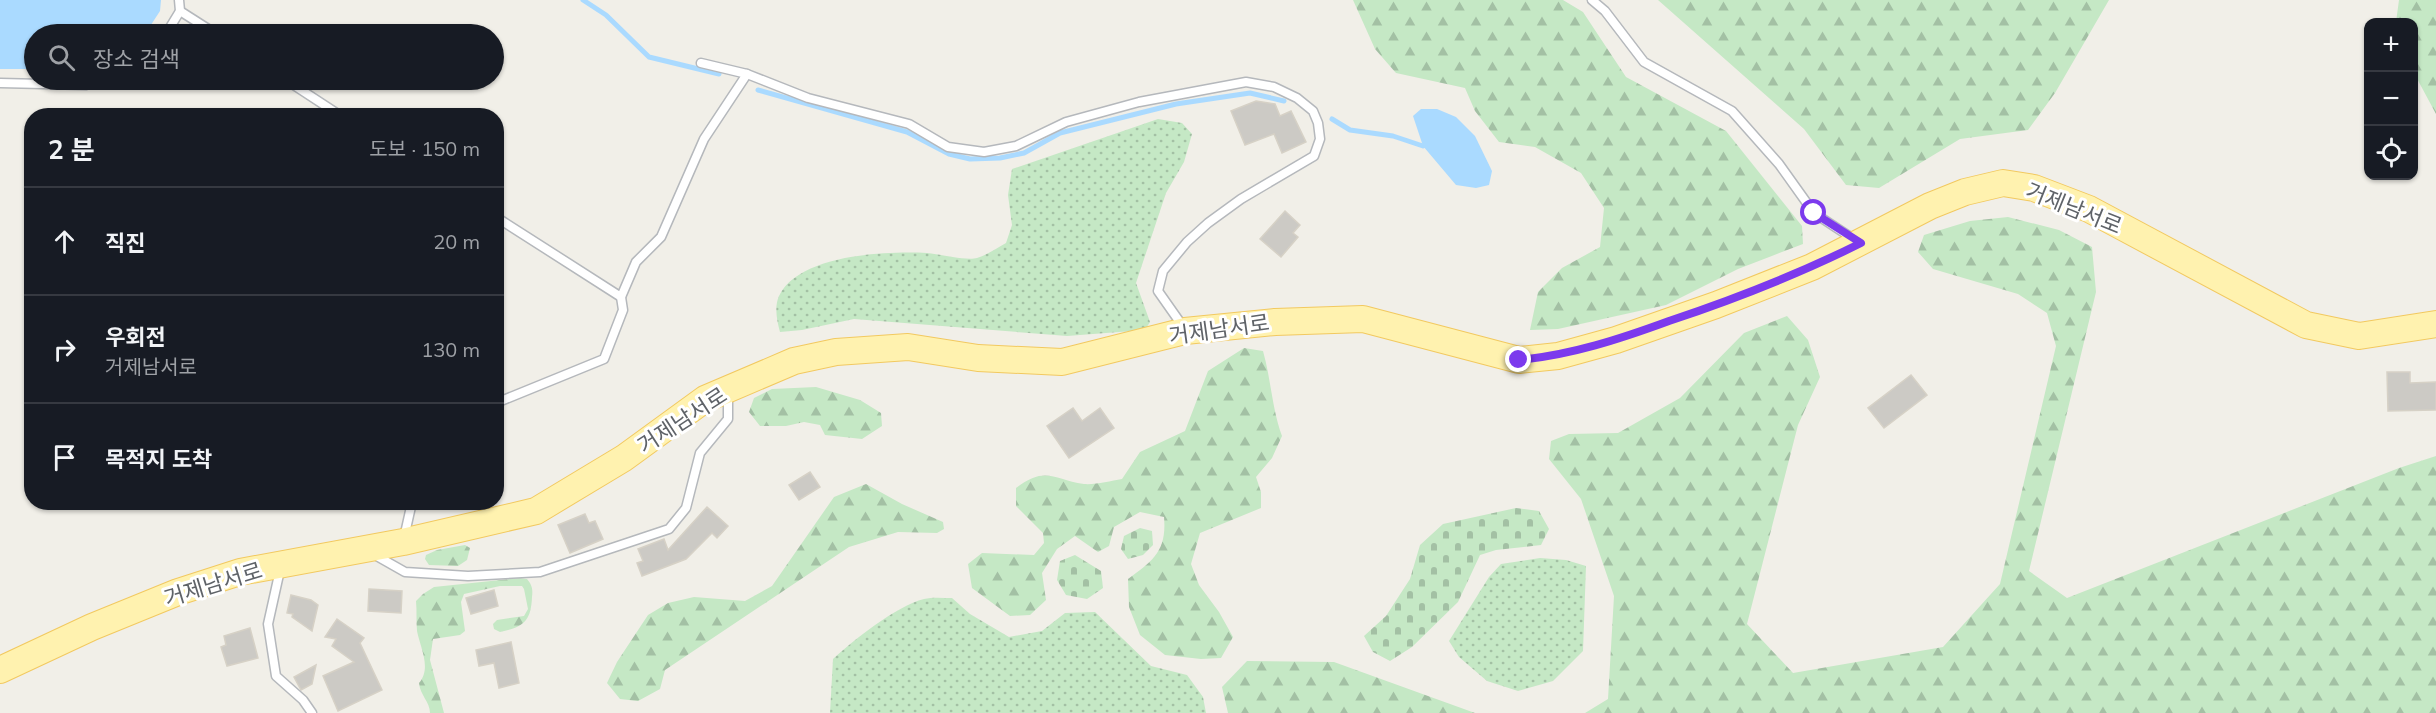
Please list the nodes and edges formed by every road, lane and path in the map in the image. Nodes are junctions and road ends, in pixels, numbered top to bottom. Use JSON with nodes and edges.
{"nodes":[{"id":1,"x":179,"y":0,"type":"edge"},
{"id":2,"x":1592,"y":0,"type":"edge"},
{"id":3,"x":180,"y":11,"type":"junction"},
{"id":4,"x":172,"y":24,"type":"edge"},
{"id":5,"x":200,"y":24,"type":"edge"},
{"id":6,"x":701,"y":63,"type":"dead end"},
{"id":7,"x":747,"y":74,"type":"junction"},
{"id":8,"x":0,"y":83,"type":"edge"},
{"id":9,"x":24,"y":84,"type":"edge"},
{"id":10,"x":301,"y":90,"type":"edge"},
{"id":11,"x":329,"y":108,"type":"edge"},
{"id":12,"x":504,"y":222,"type":"edge"},
{"id":13,"x":1861,"y":243,"type":"junction"},
{"id":14,"x":621,"y":297,"type":"junction"},
{"id":15,"x":2436,"y":324,"type":"edge"},
{"id":16,"x":1185,"y":331,"type":"junction"},
{"id":17,"x":728,"y":389,"type":"junction"},
{"id":18,"x":504,"y":399,"type":"edge"},
{"id":19,"x":410,"y":510,"type":"edge"},
{"id":20,"x":403,"y":542,"type":"junction"},
{"id":21,"x":365,"y":549,"type":"junction"},
{"id":22,"x":282,"y":563,"type":"junction"},
{"id":23,"x":0,"y":670,"type":"edge"},
{"id":24,"x":312,"y":713,"type":"edge"}],
"edges":[{"from":1,"to":3,"type":"lane"},
{"from":2,"to":13,"type":"lane"},
{"from":3,"to":4,"type":"lane"},
{"from":3,"to":5,"type":"lane"},
{"from":6,"to":7,"type":"lane"},
{"from":7,"to":14,"type":"lane"},
{"from":7,"to":16,"type":"lane"},
{"from":8,"to":9,"type":"lane"},
{"from":10,"to":11,"type":"lane"},
{"from":12,"to":14,"type":"lane"},
{"from":13,"to":15,"type":"main road","name":"거제남서로"},
{"from":13,"to":16,"type":"main road","name":"거제남서로"},
{"from":14,"to":18,"type":"lane"},
{"from":16,"to":17,"type":"main road","name":"거제남서로"},
{"from":17,"to":20,"type":"main road","name":"거제남서로"},
{"from":17,"to":21,"type":"lane"},
{"from":19,"to":20,"type":"lane"},
{"from":20,"to":21,"type":"main road","name":"거제남서로"},
{"from":21,"to":22,"type":"main road","name":"거제남서로"},
{"from":22,"to":23,"type":"main road","name":"거제남서로"},
{"from":22,"to":24,"type":"lane"}]}
